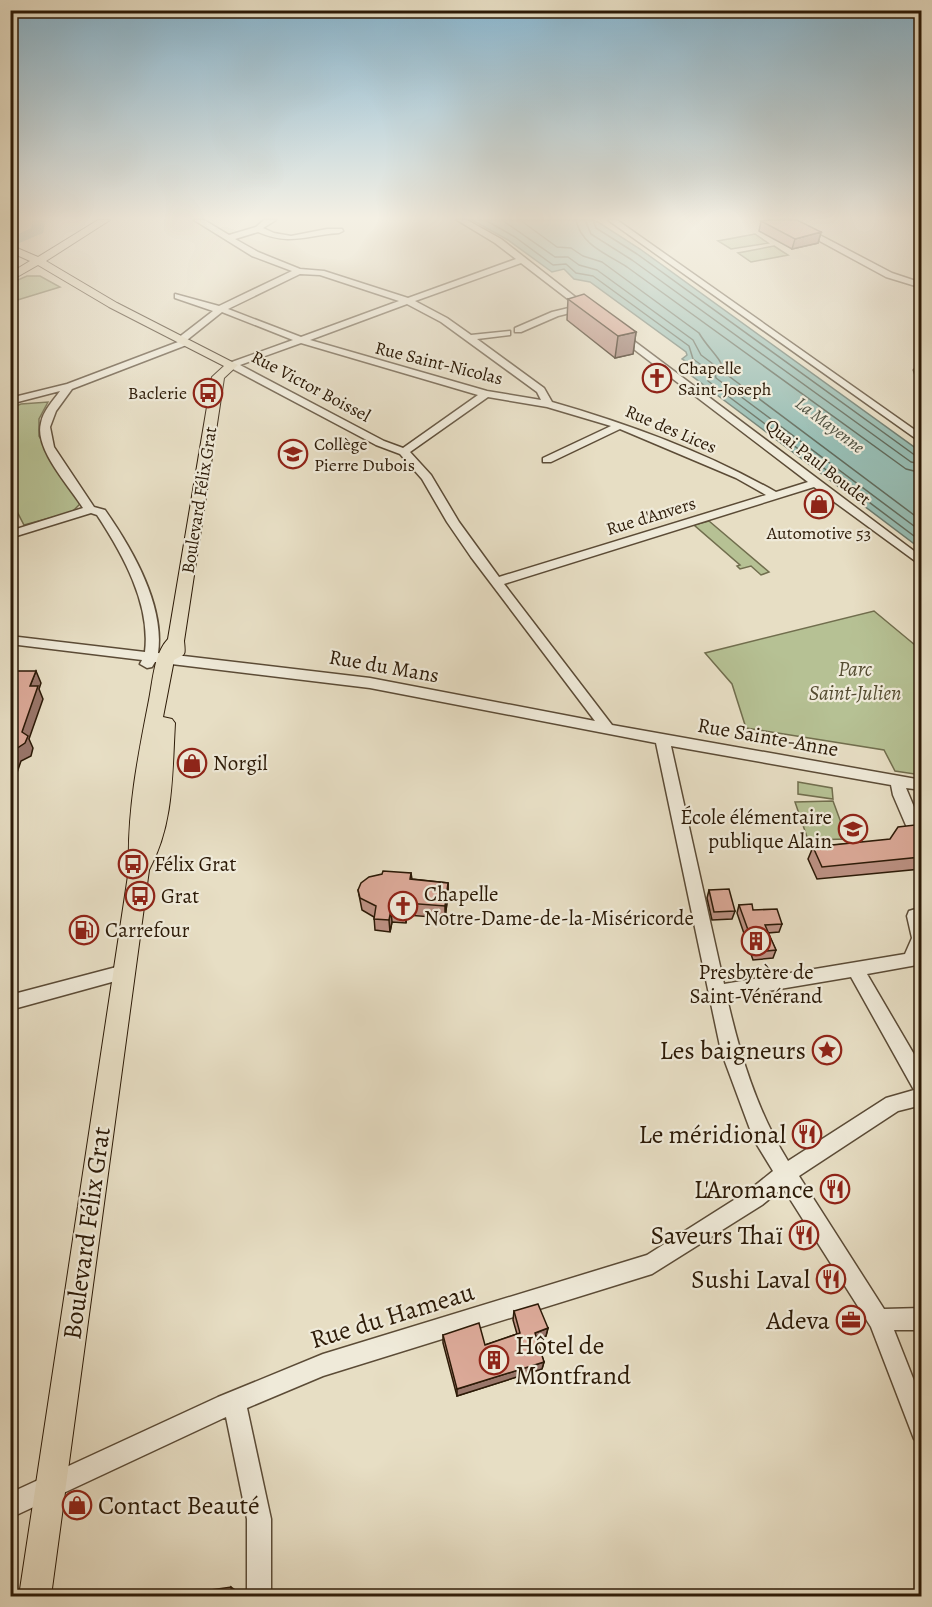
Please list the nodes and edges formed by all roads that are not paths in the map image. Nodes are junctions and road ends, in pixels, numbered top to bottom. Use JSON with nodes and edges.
{"nodes":[{"id":1,"x":95,"y":295,"type":"edge"},
{"id":2,"x":249,"y":295,"type":"edge"},
{"id":3,"x":389,"y":295,"type":"edge"},
{"id":4,"x":424,"y":295,"type":"edge"},
{"id":5,"x":568,"y":295,"type":"edge"},
{"id":6,"x":717,"y":295,"type":"edge"},
{"id":7,"x":178,"y":296,"type":"dead end"},
{"id":8,"x":408,"y":301,"type":"junction"},
{"id":9,"x":583,"y":307,"type":"junction"},
{"id":10,"x":221,"y":309,"type":"junction"},
{"id":11,"x":427,"y":311,"type":"junction"},
{"id":12,"x":598,"y":318,"type":"edge"},
{"id":13,"x":461,"y":321,"type":"junction"},
{"id":14,"x":451,"y":324,"type":"junction"},
{"id":15,"x":612,"y":329,"type":"edge"},
{"id":16,"x":518,"y":330,"type":"dead end"},
{"id":17,"x":507,"y":333,"type":"dead end"},
{"id":18,"x":484,"y":335,"type":"junction"},
{"id":19,"x":472,"y":338,"type":"junction"},
{"id":20,"x":302,"y":340,"type":"junction"},
{"id":21,"x":184,"y":341,"type":"junction"},
{"id":22,"x":207,"y":354,"type":"junction"},
{"id":23,"x":232,"y":365,"type":"junction"},
{"id":24,"x":921,"y":365,"type":"edge"},
{"id":25,"x":218,"y":377,"type":"junction"},
{"id":26,"x":921,"y":379,"type":"edge"},
{"id":27,"x":486,"y":394,"type":"junction"},
{"id":28,"x":54,"y":396,"type":"junction"},
{"id":29,"x":10,"y":401,"type":"edge"},
{"id":30,"x":548,"y":404,"type":"junction"},
{"id":31,"x":620,"y":424,"type":"junction"},
{"id":32,"x":921,"y":440,"type":"edge"},
{"id":33,"x":404,"y":452,"type":"junction"},
{"id":34,"x":548,"y":460,"type":"dead end"},
{"id":35,"x":814,"y":483,"type":"junction"},
{"id":36,"x":776,"y":496,"type":"junction"},
{"id":37,"x":90,"y":510,"type":"junction"},
{"id":38,"x":10,"y":535,"type":"edge"},
{"id":39,"x":921,"y":563,"type":"edge"},
{"id":40,"x":497,"y":582,"type":"junction"},
{"id":41,"x":10,"y":640,"type":"edge"},
{"id":42,"x":10,"y":648,"type":"edge"},
{"id":43,"x":163,"y":662,"type":"junction"},
{"id":44,"x":608,"y":729,"type":"junction"},
{"id":45,"x":662,"y":740,"type":"junction"},
{"id":46,"x":898,"y":781,"type":"junction"},
{"id":47,"x":921,"y":785,"type":"edge"},
{"id":48,"x":921,"y":844,"type":"edge"},
{"id":49,"x":918,"y":915,"type":"edge"},
{"id":50,"x":708,"y":955,"type":"junction"},
{"id":51,"x":681,"y":957,"type":"dead end"},
{"id":52,"x":856,"y":971,"type":"junction"},
{"id":53,"x":124,"y":972,"type":"junction"},
{"id":54,"x":718,"y":992,"type":"junction"},
{"id":55,"x":10,"y":1003,"type":"edge"},
{"id":56,"x":921,"y":1086,"type":"edge"},
{"id":57,"x":921,"y":1096,"type":"edge"},
{"id":58,"x":785,"y":1174,"type":"junction"},
{"id":59,"x":921,"y":1318,"type":"edge"},
{"id":60,"x":879,"y":1320,"type":"junction"},
{"id":61,"x":234,"y":1402,"type":"junction"},
{"id":62,"x":921,"y":1431,"type":"edge"},
{"id":63,"x":49,"y":1489,"type":"junction"},
{"id":64,"x":10,"y":1506,"type":"edge"},
{"id":65,"x":35,"y":1596,"type":"edge"},
{"id":66,"x":259,"y":1596,"type":"edge"}],
"edges":[{"from":1,"to":21,"type":"main road","name":"Rue Victor Boissel"},
{"from":2,"to":10,"type":"street"},
{"from":3,"to":8,"type":"street"},
{"from":4,"to":8,"type":"street"},
{"from":5,"to":9,"type":"street"},
{"from":6,"to":32,"type":"street"},
{"from":7,"to":10,"type":"street","name":"Rue Saint-Nicolas"},
{"from":8,"to":11,"type":"street"},
{"from":8,"to":20,"type":"street"},
{"from":9,"to":12,"type":"street"},
{"from":9,"to":16,"type":"street"},
{"from":10,"to":20,"type":"street","name":"Rue Saint-Nicolas"},
{"from":10,"to":21,"type":"street"},
{"from":11,"to":13,"type":"street"},
{"from":11,"to":14,"type":"street"},
{"from":13,"to":14,"type":"street"},
{"from":13,"to":18,"type":"street"},
{"from":14,"to":19,"type":"street"},
{"from":15,"to":35,"type":"street","name":"Quai Paul Boudet"},
{"from":17,"to":18,"type":"street"},
{"from":18,"to":19,"type":"street"},
{"from":19,"to":30,"type":"street"},
{"from":20,"to":23,"type":"street"},
{"from":20,"to":27,"type":"street","name":"Rue Saint-Nicolas"},
{"from":21,"to":22,"type":"main road","name":"Rue Victor Boissel"},
{"from":21,"to":28,"type":"street"},
{"from":22,"to":23,"type":"main road","name":"Rue Victor Boissel"},
{"from":22,"to":25,"type":"main road"},
{"from":23,"to":25,"type":"main road"},
{"from":23,"to":33,"type":"street","name":"Rue Victor Boissel"},
{"from":24,"to":26,"type":"street"},
{"from":25,"to":43,"type":"main road","name":"Boulevard Félix Grat"},
{"from":27,"to":30,"type":"street","name":"Rue Saint-Nicolas"},
{"from":27,"to":33,"type":"street"},
{"from":28,"to":29,"type":"street"},
{"from":28,"to":37,"type":"street"},
{"from":30,"to":31,"type":"street","name":"Rue des Lices"},
{"from":31,"to":34,"type":"street"},
{"from":31,"to":36,"type":"street","name":"Rue des Lices"},
{"from":33,"to":40,"type":"street","name":"Rue Victor Boissel"},
{"from":35,"to":36,"type":"street","name":"Rue d'Anvers"},
{"from":35,"to":39,"type":"street","name":"Quai Paul Boudet"},
{"from":36,"to":40,"type":"street","name":"Rue d'Anvers"},
{"from":37,"to":38,"type":"street"},
{"from":37,"to":43,"type":"street"},
{"from":40,"to":44,"type":"street","name":"Rue Victor Boissel"},
{"from":41,"to":43,"type":"street"},
{"from":42,"to":43,"type":"street"},
{"from":43,"to":44,"type":"street","name":"Rue du Mans"},
{"from":43,"to":53,"type":"main road","name":"Boulevard Félix Grat"},
{"from":44,"to":45,"type":"street","name":"Rue Sainte-Anne"},
{"from":45,"to":46,"type":"street","name":"Rue Sainte-Anne"},
{"from":45,"to":50,"type":"street"},
{"from":46,"to":47,"type":"street","name":"Rue Sainte-Anne"},
{"from":46,"to":48,"type":"street"},
{"from":49,"to":52,"type":"street"},
{"from":50,"to":51,"type":"street"},
{"from":50,"to":54,"type":"street"},
{"from":52,"to":54,"type":"street"},
{"from":52,"to":56,"type":"street"},
{"from":53,"to":55,"type":"street"},
{"from":53,"to":63,"type":"main road","name":"Boulevard Félix Grat"},
{"from":54,"to":58,"type":"street"},
{"from":57,"to":58,"type":"street","name":"Rue du Hameau"},
{"from":58,"to":60,"type":"street"},
{"from":58,"to":61,"type":"street","name":"Rue du Hameau"},
{"from":59,"to":60,"type":"street"},
{"from":60,"to":62,"type":"street"},
{"from":61,"to":63,"type":"street","name":"Rue du Hameau"},
{"from":61,"to":66,"type":"street"},
{"from":63,"to":64,"type":"street","name":"Rue du Hameau"},
{"from":63,"to":65,"type":"main road","name":"Boulevard Félix Grat"}]}
